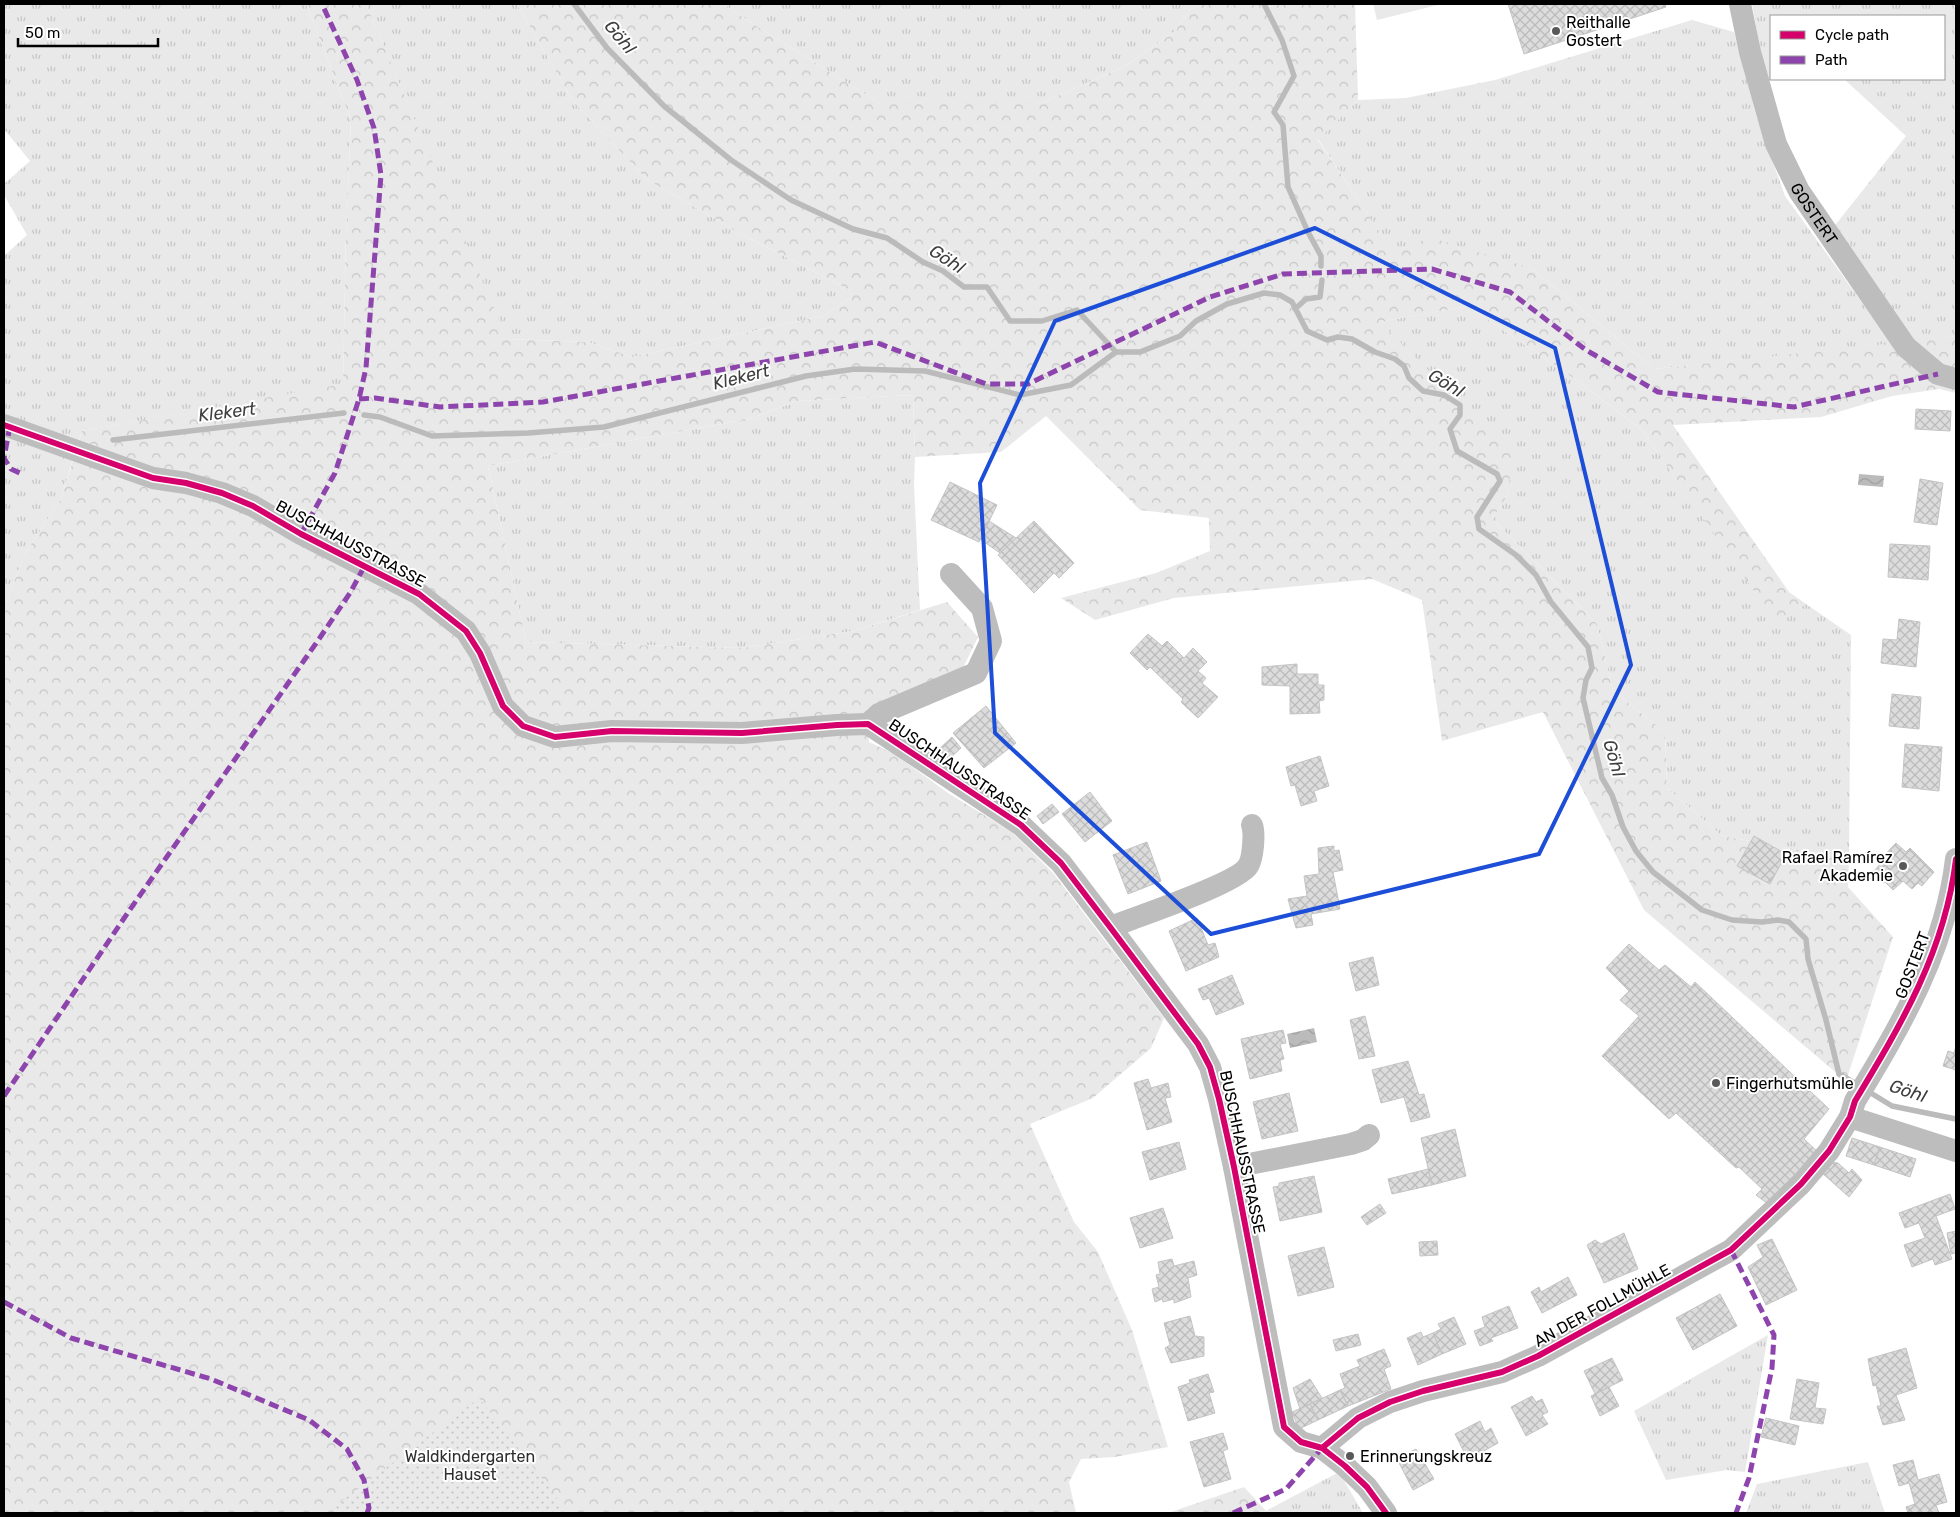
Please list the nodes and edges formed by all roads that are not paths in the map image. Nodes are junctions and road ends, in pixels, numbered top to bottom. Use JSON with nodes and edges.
{"nodes":[{"id":1,"x":1740,"y":4,"type":"edge"},
{"id":2,"x":1956,"y":379,"type":"edge"},
{"id":3,"x":4,"y":424,"type":"edge"},
{"id":4,"x":951,"y":574,"type":"dead end"},
{"id":5,"x":868,"y":724,"type":"junction"},
{"id":6,"x":1252,"y":825,"type":"dead end"},
{"id":7,"x":1956,"y":859,"type":"edge"},
{"id":8,"x":1110,"y":927,"type":"junction"},
{"id":9,"x":1873,"y":1073,"type":"joint"},
{"id":10,"x":1852,"y":1109,"type":"junction"},
{"id":11,"x":1370,"y":1135,"type":"dead end"},
{"id":12,"x":1956,"y":1151,"type":"edge"},
{"id":13,"x":1234,"y":1167,"type":"junction"},
{"id":14,"x":1322,"y":1448,"type":"junction"},
{"id":15,"x":1386,"y":1513,"type":"edge"}],
"edges":[{"from":1,"to":2,"type":"street","name":"GOSTERT"},
{"from":3,"to":5,"type":"street","name":"BUSCHHAUSSTRASSE"},
{"from":4,"to":5,"type":"street"},
{"from":5,"to":8,"type":"street","name":"BUSCHHAUSSTRASSE"},
{"from":6,"to":8,"type":"street"},
{"from":7,"to":9,"type":"street","name":"GOSTERT"},
{"from":8,"to":13,"type":"street","name":"BUSCHHAUSSTRASSE"},
{"from":9,"to":10,"type":"street","name":"AN DER FOLLMÜHLE"},
{"from":10,"to":12,"type":"street"},
{"from":10,"to":14,"type":"street","name":"AN DER FOLLMÜHLE"},
{"from":11,"to":13,"type":"street","name":"BUSCHHAUSSTRASSE"},
{"from":13,"to":14,"type":"street","name":"BUSCHHAUSSTRASSE"},
{"from":14,"to":15,"type":"street","name":"BUSCHHAUSSTRASSE"}]}
